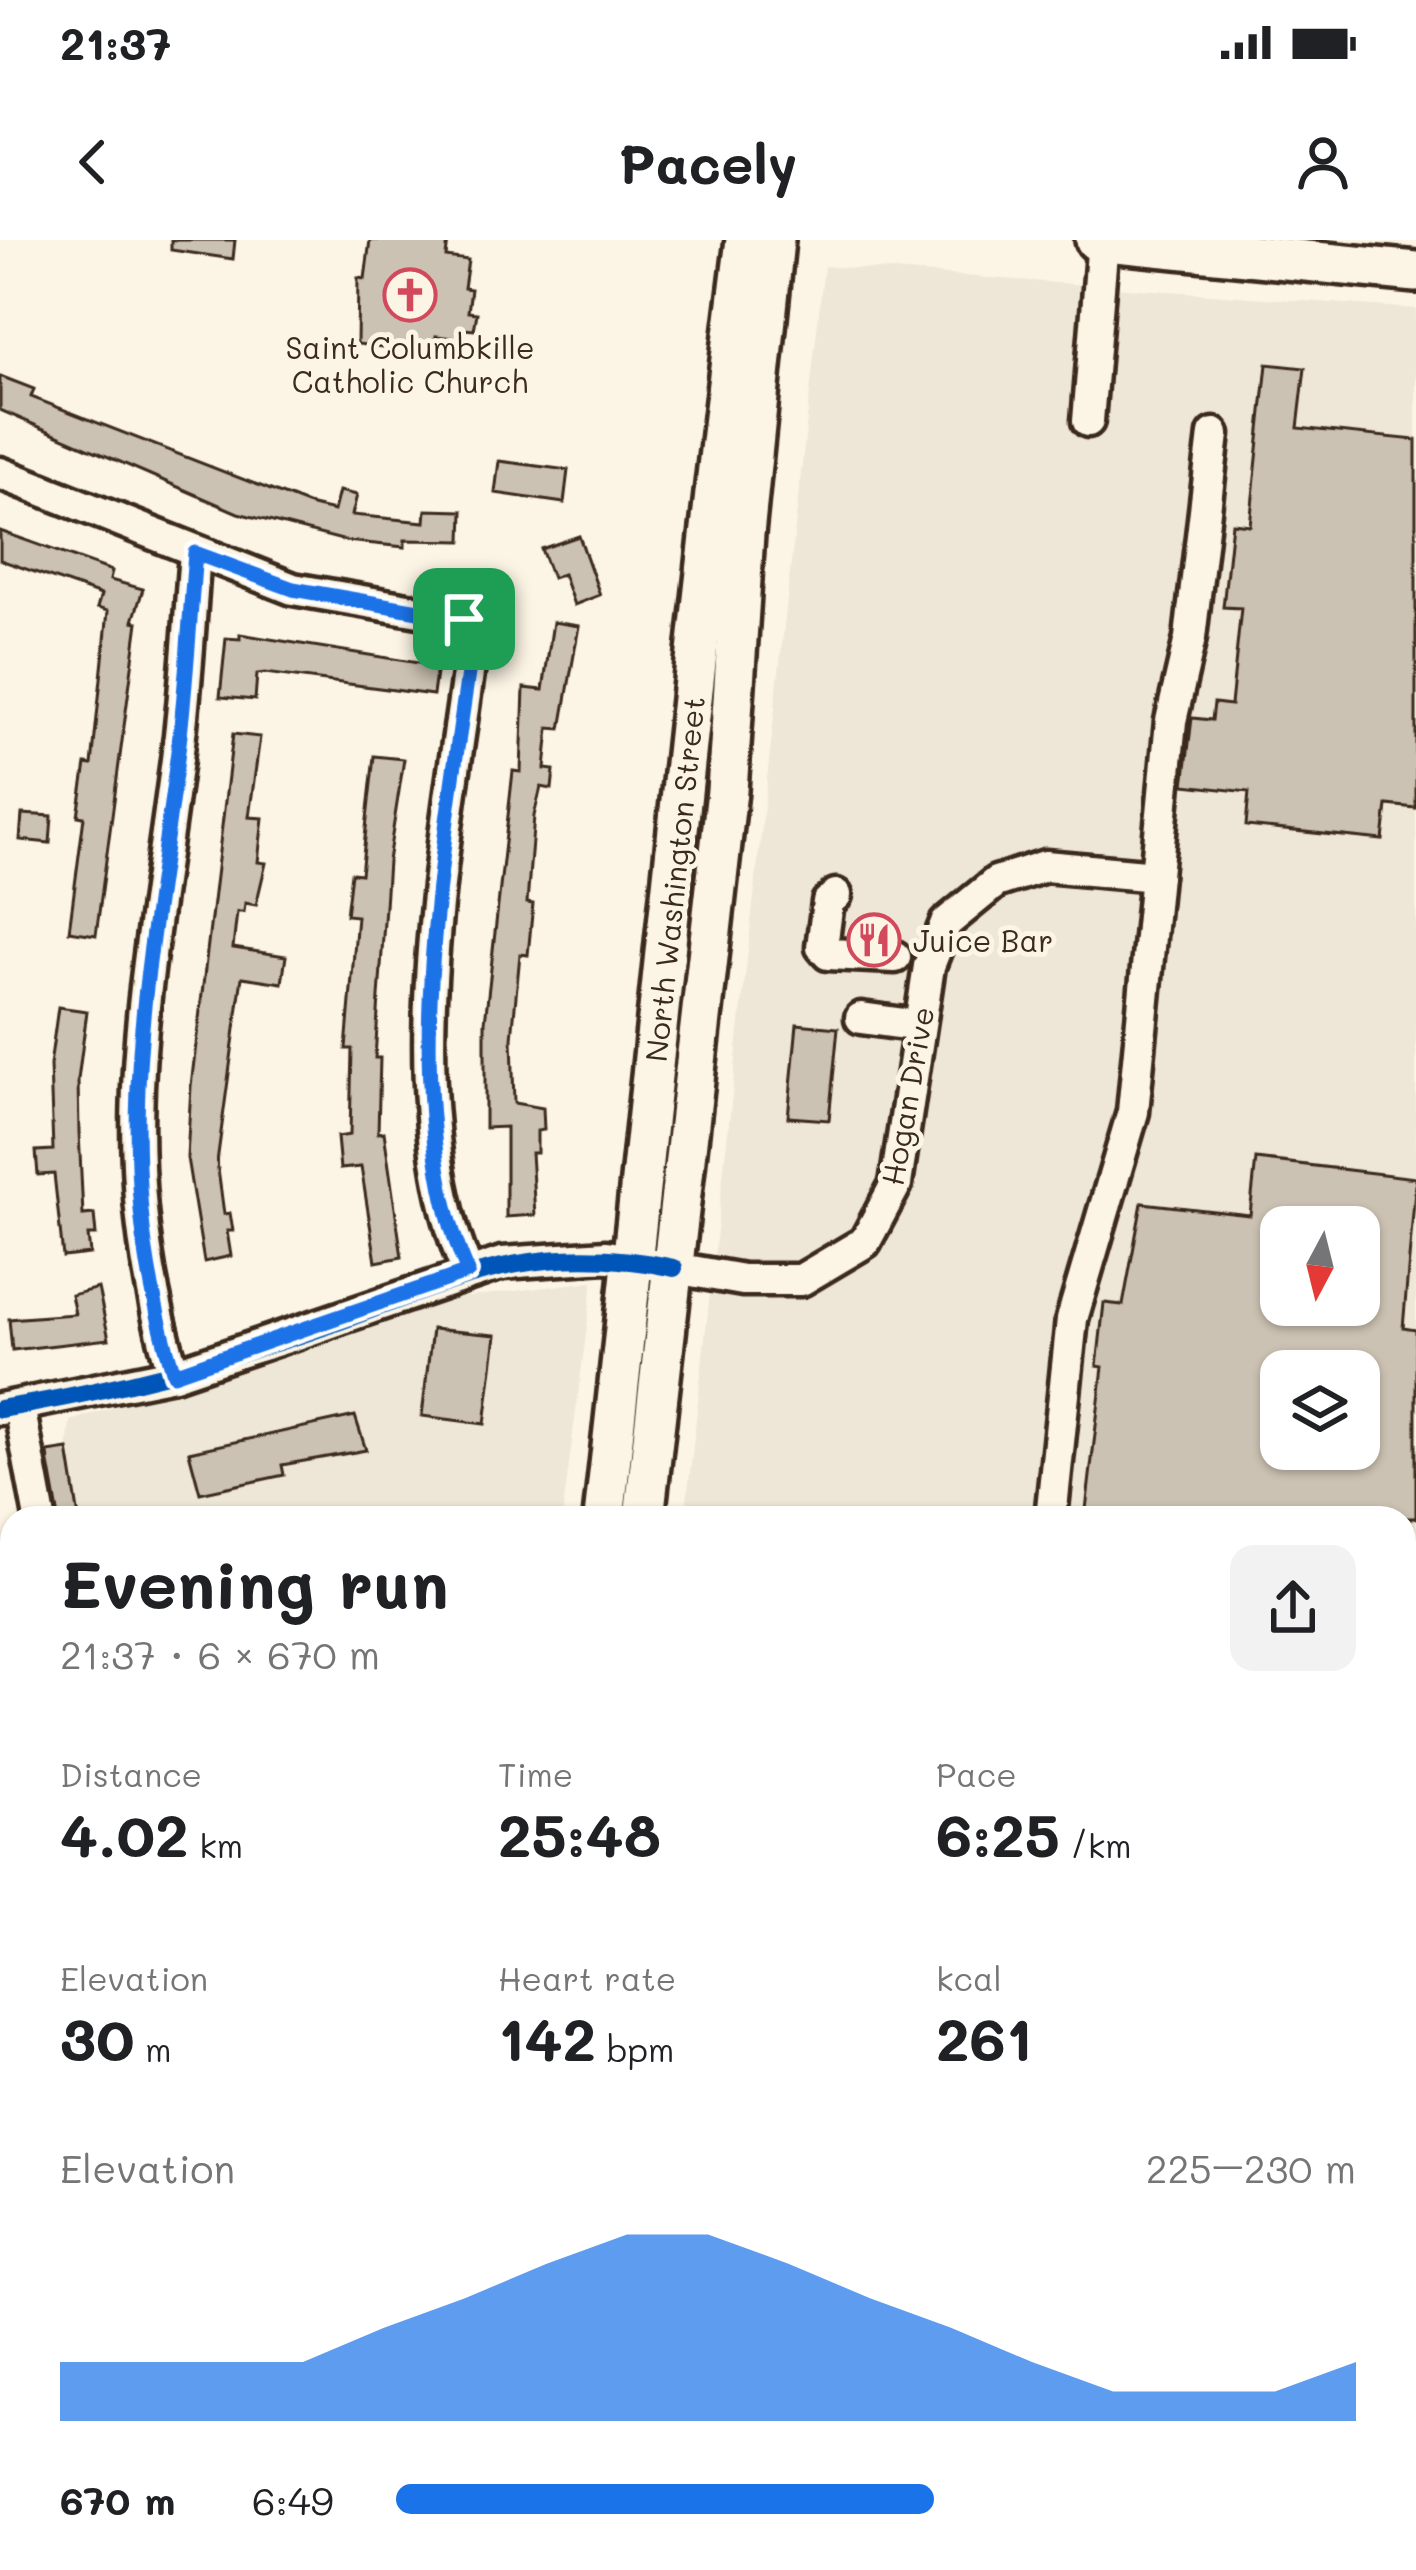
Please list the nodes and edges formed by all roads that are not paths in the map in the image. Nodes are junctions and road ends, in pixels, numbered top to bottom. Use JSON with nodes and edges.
{"nodes":[{"id":1,"x":746,"y":240,"type":"edge"},
{"id":2,"x":774,"y":240,"type":"edge"},
{"id":3,"x":1100,"y":240,"type":"edge"},
{"id":4,"x":1416,"y":272,"type":"edge"},
{"id":5,"x":1088,"y":421,"type":"dead end"},
{"id":6,"x":1214,"y":434,"type":"dead end"},
{"id":7,"x":0,"y":472,"type":"edge"},
{"id":8,"x":195,"y":553,"type":"junction"},
{"id":9,"x":1156,"y":876,"type":"junction"},
{"id":10,"x":836,"y":895,"type":"dead end"},
{"id":11,"x":895,"y":957,"type":"dead end"},
{"id":12,"x":861,"y":1018,"type":"dead end"},
{"id":13,"x":919,"y":1026,"type":"junction"},
{"id":14,"x":634,"y":1259,"type":"junction"},
{"id":15,"x":674,"y":1268,"type":"junction"},
{"id":16,"x":468,"y":1272,"type":"junction"},
{"id":17,"x":174,"y":1374,"type":"junction"},
{"id":18,"x":10,"y":1407,"type":"edge"},
{"id":19,"x":37,"y":1506,"type":"edge"},
{"id":20,"x":605,"y":1506,"type":"edge"},
{"id":21,"x":645,"y":1506,"type":"edge"},
{"id":22,"x":1052,"y":1506,"type":"edge"}],
"edges":[{"from":1,"to":14,"type":"main road","name":"North Washington Street"},
{"from":2,"to":15,"type":"main road","name":"North Washington Street"},
{"from":3,"to":4,"type":"main road"},
{"from":3,"to":5,"type":"street"},
{"from":6,"to":9,"type":"street"},
{"from":7,"to":8,"type":"street"},
{"from":8,"to":16,"type":"street"},
{"from":8,"to":17,"type":"street"},
{"from":9,"to":13,"type":"street","name":"Hogan Drive"},
{"from":9,"to":22,"type":"street"},
{"from":10,"to":11,"type":"street"},
{"from":12,"to":13,"type":"street"},
{"from":13,"to":15,"type":"street","name":"Hogan Drive"},
{"from":14,"to":15,"type":"street","name":"Hogan Drive"},
{"from":14,"to":16,"type":"street","name":"Hogan Drive"},
{"from":14,"to":20,"type":"main road","name":"North Washington Street"},
{"from":15,"to":21,"type":"main road","name":"North Washington Street"},
{"from":16,"to":17,"type":"street","name":"Hogan Drive"},
{"from":17,"to":18,"type":"street","name":"Hogan Drive"},
{"from":18,"to":19,"type":"street"}]}
